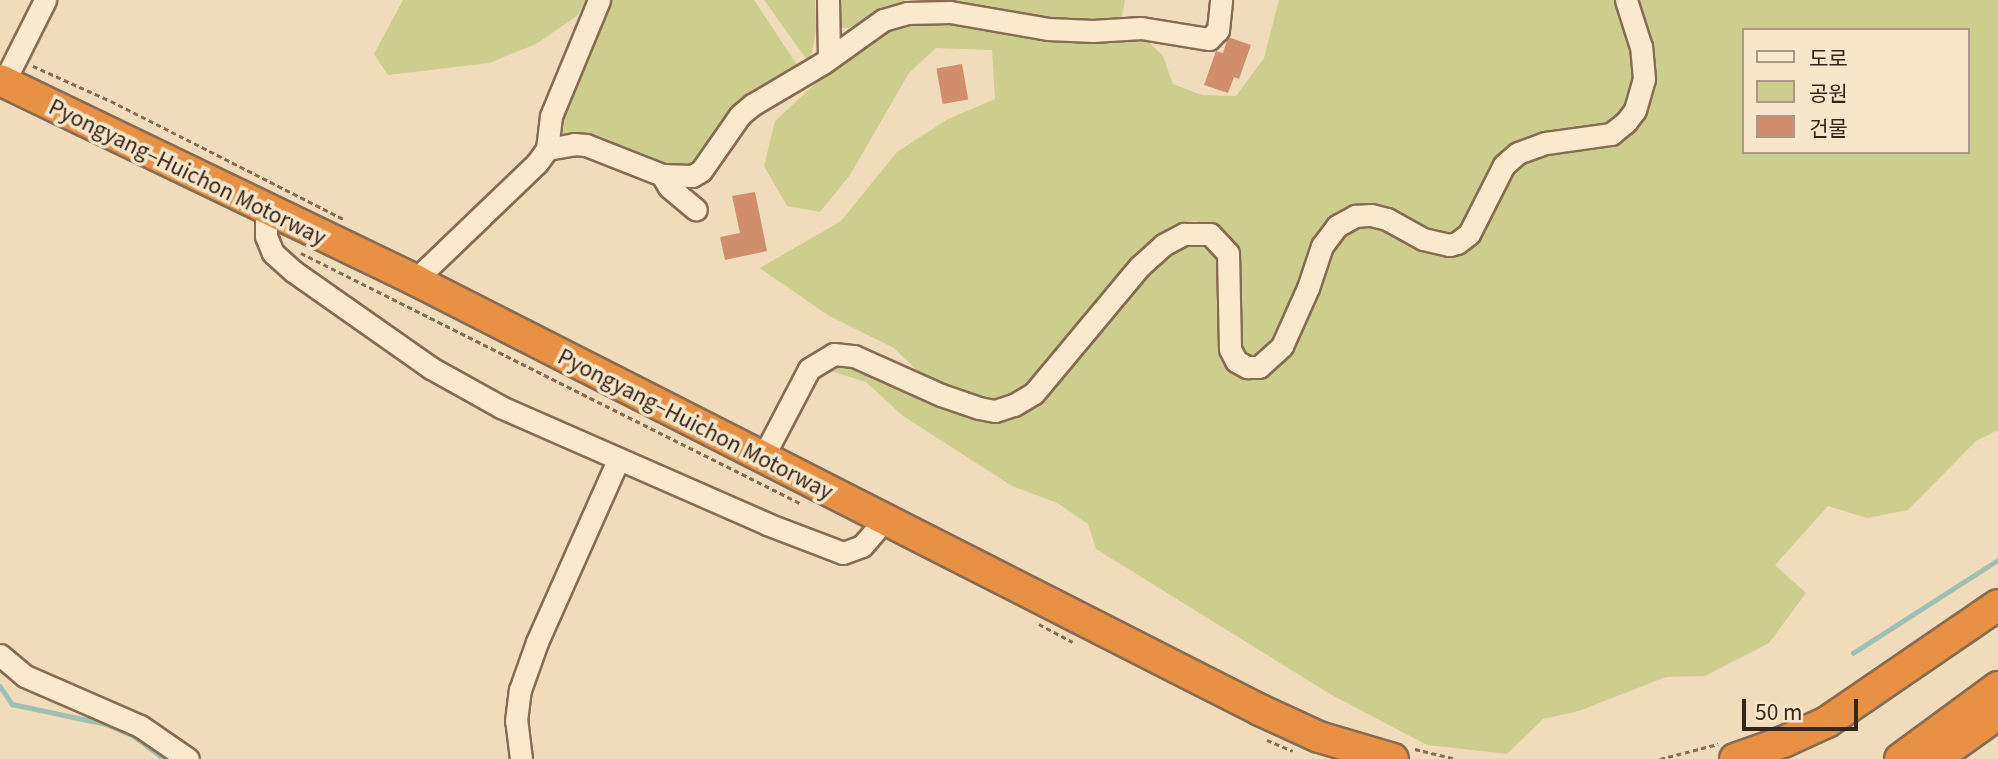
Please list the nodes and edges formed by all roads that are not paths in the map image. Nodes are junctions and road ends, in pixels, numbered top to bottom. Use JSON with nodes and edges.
{"nodes":[{"id":1,"x":45,"y":0,"type":"edge"},
{"id":2,"x":598,"y":0,"type":"edge"},
{"id":3,"x":828,"y":0,"type":"edge"},
{"id":4,"x":932,"y":0,"type":"edge"},
{"id":5,"x":1221,"y":0,"type":"edge"},
{"id":6,"x":1626,"y":0,"type":"edge"},
{"id":7,"x":907,"y":13,"type":"junction"},
{"id":8,"x":829,"y":58,"type":"junction"},
{"id":9,"x":1,"y":86,"type":"edge"},
{"id":10,"x":547,"y":149,"type":"junction"},
{"id":11,"x":662,"y":176,"type":"junction"},
{"id":12,"x":696,"y":210,"type":"dead end"},
{"id":13,"x":266,"y":220,"type":"junction"},
{"id":14,"x":415,"y":280,"type":"junction"},
{"id":15,"x":763,"y":457,"type":"junction"},
{"id":16,"x":618,"y":460,"type":"junction"},
{"id":17,"x":875,"y":531,"type":"junction"},
{"id":18,"x":1998,"y":605,"type":"edge"},
{"id":19,"x":0,"y":655,"type":"edge"},
{"id":20,"x":1998,"y":687,"type":"edge"},
{"id":21,"x":1998,"y":713,"type":"edge"},
{"id":22,"x":1731,"y":750,"type":"edge"},
{"id":23,"x":188,"y":759,"type":"edge"},
{"id":24,"x":521,"y":759,"type":"edge"},
{"id":25,"x":1353,"y":759,"type":"edge"},
{"id":26,"x":1393,"y":759,"type":"edge"},
{"id":27,"x":1900,"y":759,"type":"edge"},
{"id":28,"x":1936,"y":759,"type":"edge"}],
"edges":[{"from":1,"to":9,"type":"street"},
{"from":2,"to":10,"type":"street"},
{"from":3,"to":8,"type":"street"},
{"from":4,"to":7,"type":"street"},
{"from":5,"to":7,"type":"street"},
{"from":6,"to":15,"type":"street"},
{"from":7,"to":8,"type":"street"},
{"from":8,"to":11,"type":"street"},
{"from":9,"to":13,"type":"highway","name":"Pyongyang–Huichon Motorway"},
{"from":9,"to":14,"type":"highway","name":"Pyongyang–Huichon Motorway"},
{"from":10,"to":11,"type":"street"},
{"from":10,"to":14,"type":"street"},
{"from":11,"to":12,"type":"street"},
{"from":13,"to":16,"type":"street"},
{"from":13,"to":17,"type":"highway","name":"Pyongyang–Huichon Motorway"},
{"from":14,"to":15,"type":"highway","name":"Pyongyang–Huichon Motorway"},
{"from":15,"to":26,"type":"highway","name":"Pyongyang–Huichon Motorway"},
{"from":16,"to":17,"type":"street"},
{"from":16,"to":24,"type":"street"},
{"from":17,"to":25,"type":"highway","name":"Pyongyang–Huichon Motorway"},
{"from":18,"to":22,"type":"highway"},
{"from":19,"to":23,"type":"street"},
{"from":20,"to":27,"type":"highway"},
{"from":21,"to":28,"type":"highway"}]}
